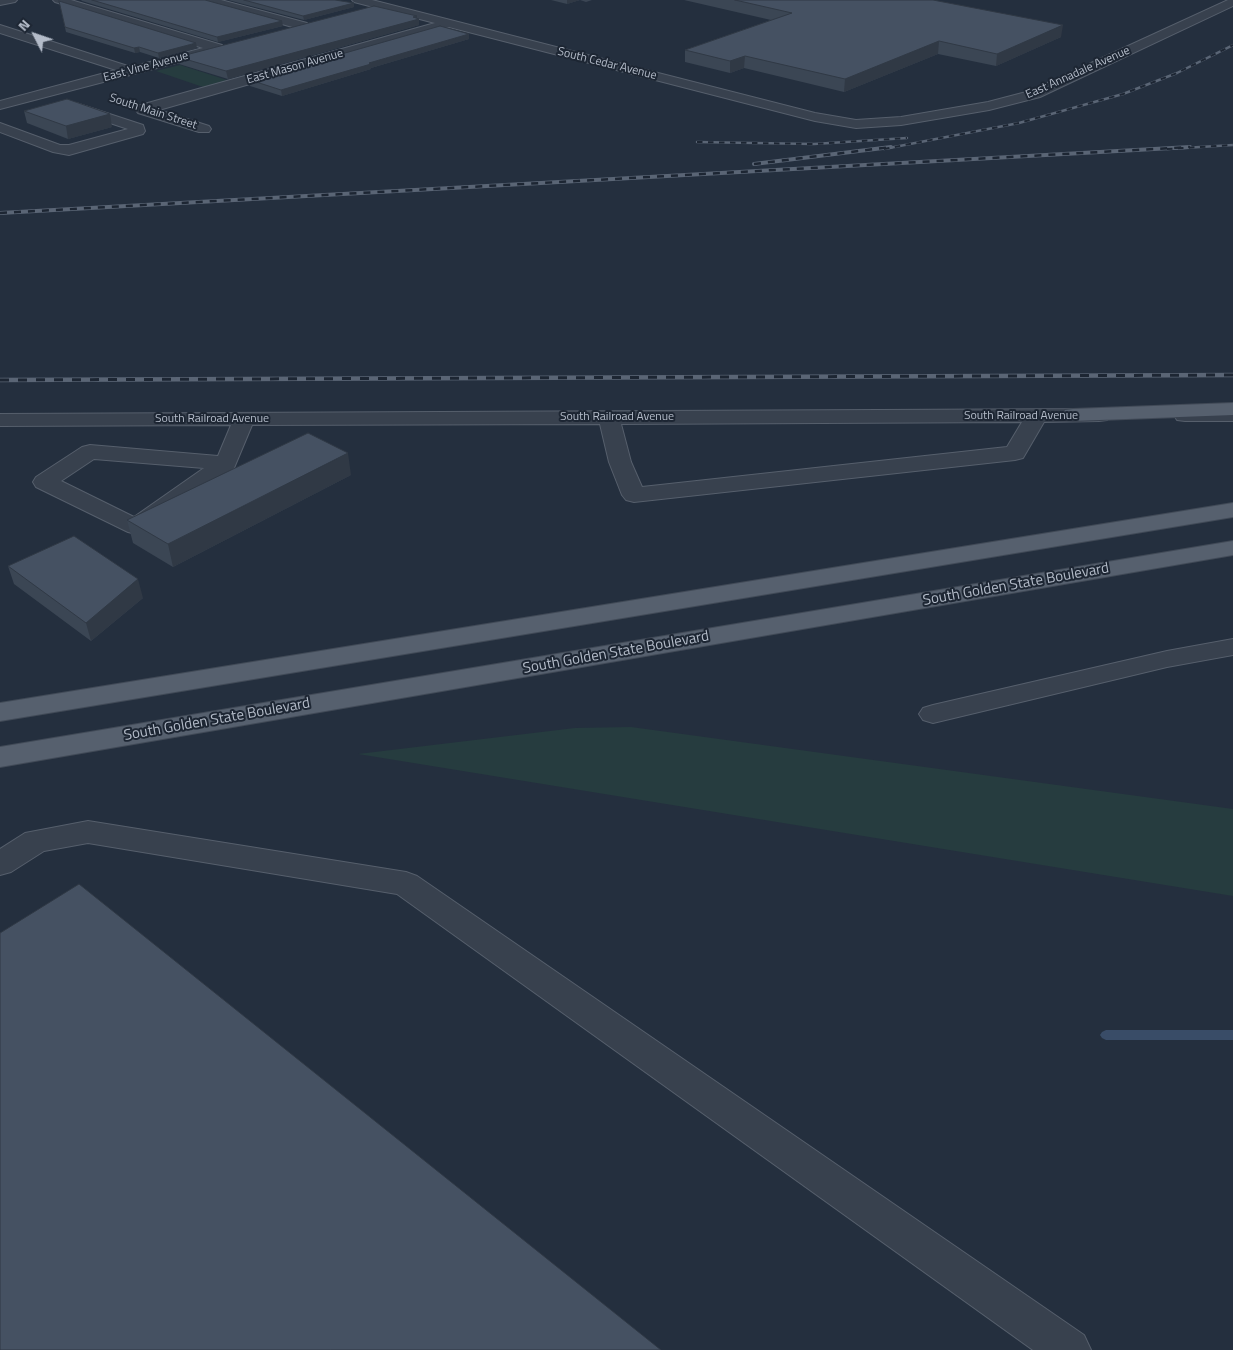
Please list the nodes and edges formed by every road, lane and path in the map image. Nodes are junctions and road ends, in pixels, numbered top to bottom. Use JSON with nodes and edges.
{"nodes":[{"id":1,"x":11,"y":0,"type":"edge"},
{"id":2,"x":59,"y":0,"type":"edge"},
{"id":3,"x":208,"y":0,"type":"edge"},
{"id":4,"x":358,"y":0,"type":"edge"},
{"id":5,"x":406,"y":1,"type":"edge"},
{"id":6,"x":0,"y":2,"type":"edge"},
{"id":7,"x":1233,"y":2,"type":"edge"},
{"id":8,"x":383,"y":7,"type":"junction"},
{"id":9,"x":350,"y":13,"type":"edge"},
{"id":10,"x":447,"y":24,"type":"junction"},
{"id":11,"x":0,"y":28,"type":"edge"},
{"id":12,"x":275,"y":33,"type":"edge"},
{"id":13,"x":130,"y":71,"type":"junction"},
{"id":14,"x":75,"y":86,"type":"junction"},
{"id":15,"x":0,"y":88,"type":"edge"},
{"id":16,"x":101,"y":95,"type":"dead end"},
{"id":17,"x":27,"y":98,"type":"junction"},
{"id":18,"x":64,"y":104,"type":"edge"},
{"id":19,"x":126,"y":104,"type":"dead end"},
{"id":20,"x":0,"y":105,"type":"edge"},
{"id":21,"x":143,"y":110,"type":"junction"},
{"id":22,"x":18,"y":116,"type":"dead end"},
{"id":23,"x":0,"y":122,"type":"edge"},
{"id":24,"x":856,"y":124,"type":"joint"},
{"id":25,"x":0,"y":127,"type":"edge"},
{"id":26,"x":204,"y":129,"type":"dead end"},
{"id":27,"x":1233,"y":409,"type":"edge"},
{"id":28,"x":1073,"y":415,"type":"junction"},
{"id":29,"x":1233,"y":415,"type":"edge"},
{"id":30,"x":1036,"y":416,"type":"junction"},
{"id":31,"x":609,"y":417,"type":"junction"},
{"id":32,"x":244,"y":419,"type":"junction"},
{"id":33,"x":0,"y":420,"type":"edge"},
{"id":34,"x":226,"y":463,"type":"junction"},
{"id":35,"x":1233,"y":510,"type":"edge"},
{"id":36,"x":1233,"y":548,"type":"edge"},
{"id":37,"x":1233,"y":646,"type":"edge"},
{"id":38,"x":0,"y":712,"type":"edge"},
{"id":39,"x":933,"y":714,"type":"dead end"},
{"id":40,"x":0,"y":757,"type":"edge"},
{"id":41,"x":36,"y":841,"type":"junction"},
{"id":42,"x":0,"y":848,"type":"edge"},
{"id":43,"x":0,"y":864,"type":"edge"},
{"id":44,"x":1069,"y":1350,"type":"edge"}],
"edges":[{"from":1,"to":6,"type":"street"},
{"from":2,"to":13,"type":"street","name":"East Vine Avenue"},
{"from":3,"to":12,"type":"street"},
{"from":4,"to":8,"type":"street","name":"South Cedar Avenue"},
{"from":5,"to":8,"type":"street"},
{"from":7,"to":24,"type":"street","name":"East Annadale Avenue"},
{"from":8,"to":9,"type":"street"},
{"from":8,"to":10,"type":"street","name":"South Cedar Avenue"},
{"from":10,"to":21,"type":"street","name":"East Mason Avenue"},
{"from":10,"to":24,"type":"street","name":"South Cedar Avenue"},
{"from":11,"to":13,"type":"street"},
{"from":13,"to":14,"type":"street","name":"East Vine Avenue"},
{"from":14,"to":16,"type":"street","name":"South Main Street"},
{"from":14,"to":17,"type":"street","name":"East Vine Avenue"},
{"from":15,"to":17,"type":"street"},
{"from":17,"to":20,"type":"street","name":"East Vine Avenue"},
{"from":18,"to":25,"type":"street"},
{"from":19,"to":21,"type":"street","name":"South Main Street"},
{"from":21,"to":26,"type":"street","name":"South Main Street"},
{"from":22,"to":23,"type":"street"},
{"from":27,"to":28,"type":"main road"},
{"from":28,"to":29,"type":"street","name":"South Railroad Avenue"},
{"from":28,"to":30,"type":"street","name":"South Railroad Avenue"},
{"from":30,"to":31,"type":"street","name":"South Railroad Avenue"},
{"from":30,"to":31,"type":"street"},
{"from":31,"to":32,"type":"street","name":"South Railroad Avenue"},
{"from":32,"to":33,"type":"street","name":"South Railroad Avenue"},
{"from":32,"to":34,"type":"street"},
{"from":34,"to":34,"type":"street"},
{"from":35,"to":38,"type":"main road"},
{"from":36,"to":40,"type":"main road","name":"South Golden State Boulevard"},
{"from":37,"to":39,"type":"street"},
{"from":41,"to":42,"type":"street"},
{"from":41,"to":43,"type":"street"},
{"from":41,"to":44,"type":"street"}]}
